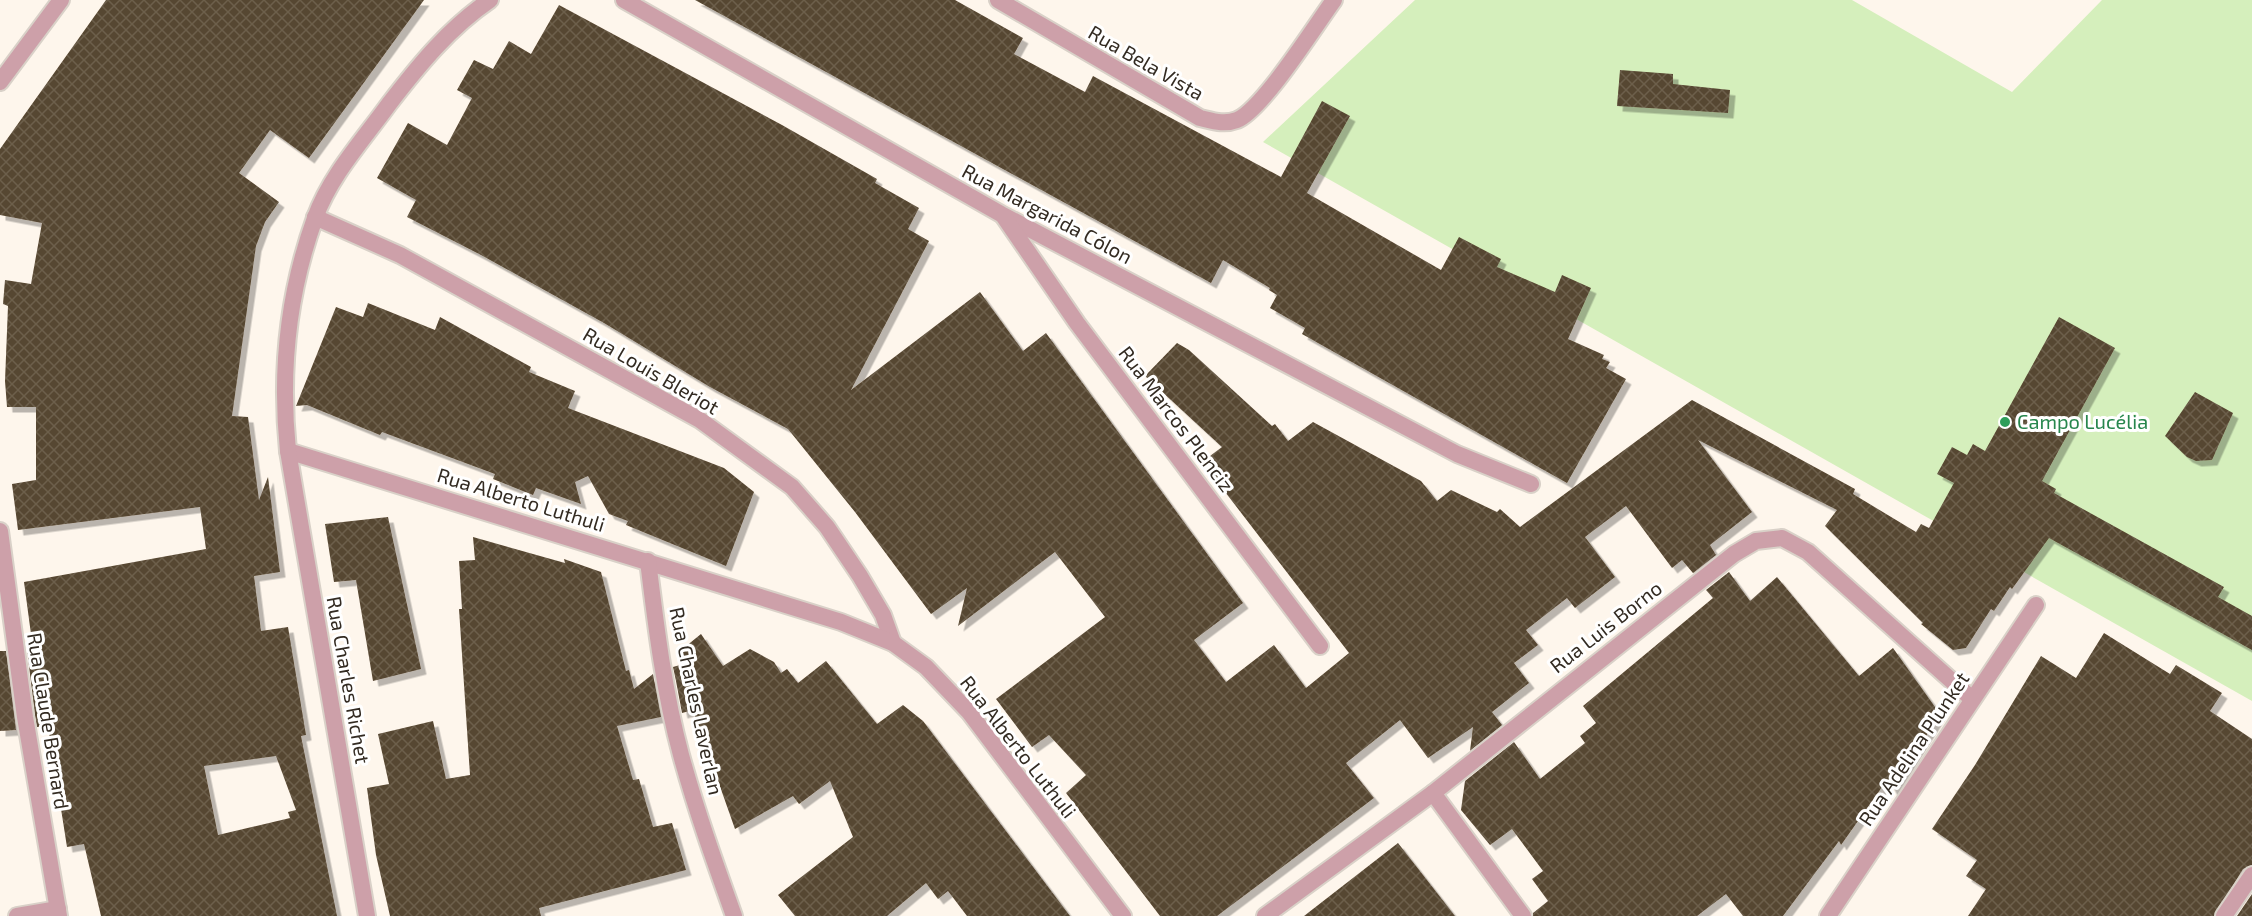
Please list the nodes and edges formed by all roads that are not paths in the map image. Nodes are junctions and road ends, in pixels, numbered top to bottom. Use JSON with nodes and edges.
{"nodes":[{"id":1,"x":61,"y":0,"type":"edge"},
{"id":2,"x":490,"y":0,"type":"edge"},
{"id":3,"x":624,"y":0,"type":"edge"},
{"id":4,"x":998,"y":0,"type":"edge"},
{"id":5,"x":1334,"y":0,"type":"edge"},
{"id":6,"x":0,"y":82,"type":"edge"},
{"id":7,"x":1001,"y":214,"type":"junction"},
{"id":8,"x":315,"y":217,"type":"junction"},
{"id":9,"x":288,"y":451,"type":"junction"},
{"id":10,"x":1531,"y":484,"type":"dead end"},
{"id":11,"x":0,"y":531,"type":"edge"},
{"id":12,"x":648,"y":561,"type":"junction"},
{"id":13,"x":2036,"y":605,"type":"dead end"},
{"id":14,"x":893,"y":643,"type":"junction"},
{"id":15,"x":1320,"y":646,"type":"dead end"},
{"id":16,"x":1972,"y":699,"type":"junction"},
{"id":17,"x":1432,"y":793,"type":"junction"},
{"id":18,"x":2252,"y":875,"type":"edge"},
{"id":19,"x":59,"y":912,"type":"edge"},
{"id":20,"x":17,"y":916,"type":"edge"},
{"id":21,"x":367,"y":916,"type":"edge"},
{"id":22,"x":734,"y":916,"type":"edge"},
{"id":23,"x":1123,"y":916,"type":"edge"},
{"id":24,"x":1265,"y":916,"type":"edge"},
{"id":25,"x":1522,"y":916,"type":"edge"},
{"id":26,"x":1828,"y":916,"type":"edge"},
{"id":27,"x":2224,"y":916,"type":"edge"}],
"edges":[{"from":1,"to":6,"type":"street"},
{"from":2,"to":8,"type":"street"},
{"from":3,"to":7,"type":"street","name":"Rua Margarida Cólon"},
{"from":4,"to":5,"type":"street","name":"Rua Bela Vista"},
{"from":7,"to":10,"type":"street","name":"Rua Margarida Cólon"},
{"from":7,"to":15,"type":"street","name":"Rua Marcos Plenciz"},
{"from":8,"to":9,"type":"street"},
{"from":8,"to":14,"type":"street","name":"Rua Louis Bleriot"},
{"from":9,"to":12,"type":"street","name":"Rua Alberto Luthuli"},
{"from":9,"to":21,"type":"street","name":"Rua Charles Richet"},
{"from":11,"to":19,"type":"street","name":"Rua Claude Bernard"},
{"from":12,"to":14,"type":"street","name":"Rua Alberto Luthuli"},
{"from":12,"to":22,"type":"street","name":"Rua Charles Laverlan"},
{"from":13,"to":16,"type":"street","name":"Rua Adelina Plunket"},
{"from":14,"to":23,"type":"street","name":"Rua Alberto Luthuli"},
{"from":16,"to":17,"type":"street","name":"Rua Luis Borno"},
{"from":16,"to":26,"type":"street","name":"Rua Adelina Plunket"},
{"from":17,"to":24,"type":"street","name":"Rua Luis Borno"},
{"from":17,"to":25,"type":"street"},
{"from":18,"to":27,"type":"street"},
{"from":19,"to":20,"type":"street"}]}
